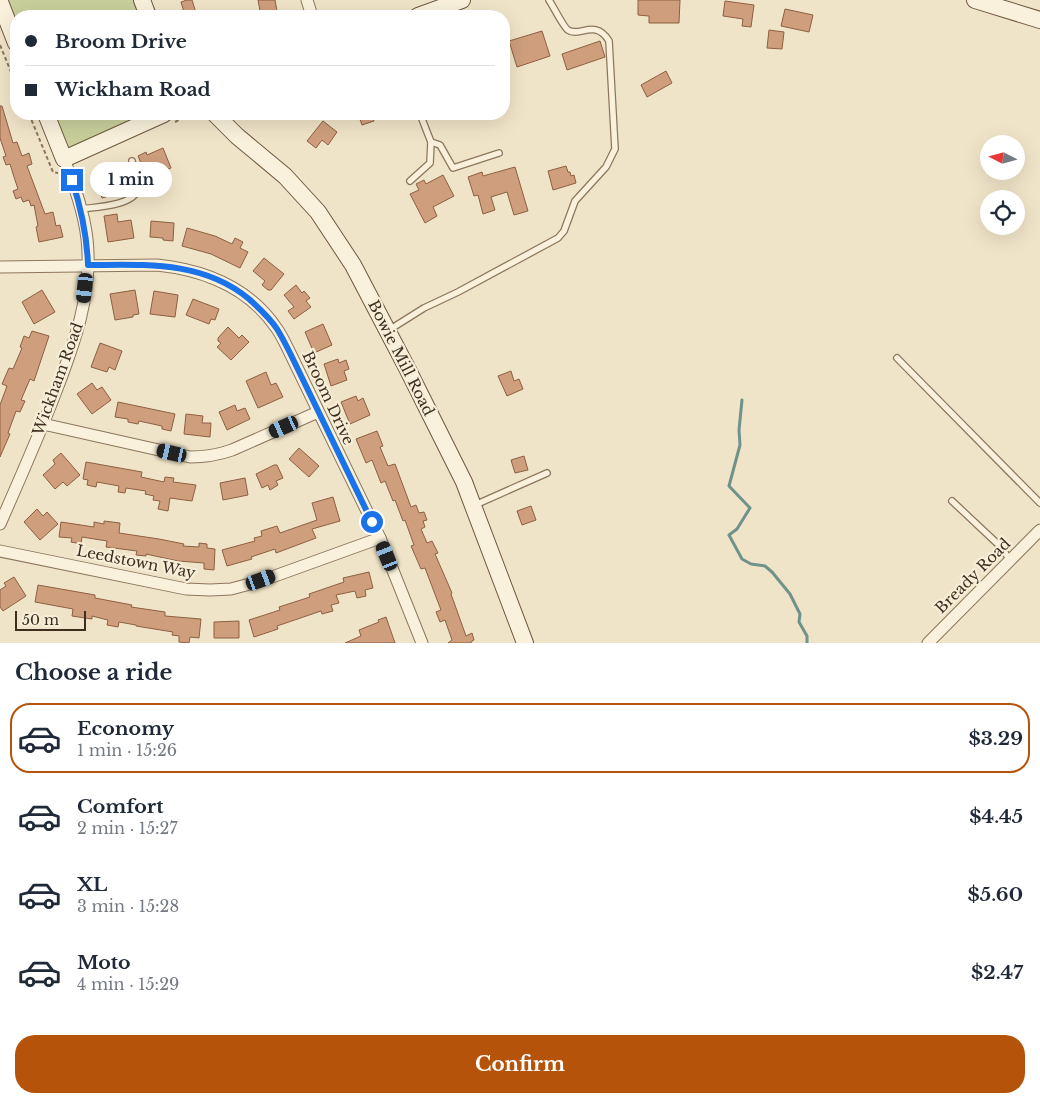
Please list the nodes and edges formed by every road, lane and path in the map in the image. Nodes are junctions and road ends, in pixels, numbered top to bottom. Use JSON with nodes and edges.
{"nodes":[{"id":1,"x":462,"y":0,"type":"edge"},
{"id":2,"x":549,"y":0,"type":"edge"},
{"id":3,"x":975,"y":0,"type":"edge"},
{"id":4,"x":0,"y":2,"type":"edge"},
{"id":5,"x":1014,"y":6,"type":"edge"},
{"id":6,"x":434,"y":10,"type":"edge"},
{"id":7,"x":1040,"y":20,"type":"edge"},
{"id":8,"x":10,"y":27,"type":"edge"},
{"id":9,"x":0,"y":45,"type":"edge"},
{"id":10,"x":10,"y":69,"type":"edge"},
{"id":11,"x":48,"y":120,"type":"edge"},
{"id":12,"x":151,"y":120,"type":"edge"},
{"id":13,"x":221,"y":120,"type":"edge"},
{"id":14,"x":422,"y":120,"type":"edge"},
{"id":15,"x":55,"y":136,"type":"junction"},
{"id":16,"x":431,"y":142,"type":"junction"},
{"id":17,"x":90,"y":148,"type":"junction"},
{"id":18,"x":499,"y":153,"type":"dead end"},
{"id":19,"x":64,"y":159,"type":"junction"},
{"id":20,"x":132,"y":161,"type":"dead end"},
{"id":21,"x":410,"y":181,"type":"dead end"},
{"id":22,"x":81,"y":209,"type":"junction"},
{"id":23,"x":88,"y":265,"type":"junction"},
{"id":24,"x":0,"y":267,"type":"edge"},
{"id":25,"x":388,"y":331,"type":"junction"},
{"id":26,"x":897,"y":358,"type":"dead end"},
{"id":27,"x":318,"y":412,"type":"junction"},
{"id":28,"x":43,"y":424,"type":"junction"},
{"id":29,"x":547,"y":473,"type":"dead end"},
{"id":30,"x":952,"y":501,"type":"dead end"},
{"id":31,"x":1040,"y":504,"type":"edge"},
{"id":32,"x":473,"y":506,"type":"junction"},
{"id":33,"x":0,"y":524,"type":"edge"},
{"id":34,"x":1040,"y":530,"type":"edge"},
{"id":35,"x":380,"y":538,"type":"junction"},
{"id":36,"x":0,"y":551,"type":"edge"},
{"id":37,"x":1010,"y":560,"type":"junction"},
{"id":38,"x":422,"y":643,"type":"edge"},
{"id":39,"x":525,"y":643,"type":"edge"},
{"id":40,"x":928,"y":643,"type":"edge"}],
"edges":[{"from":1,"to":6,"type":"street"},
{"from":2,"to":25,"type":"lane"},
{"from":3,"to":5,"type":"street"},
{"from":4,"to":8,"type":"street"},
{"from":5,"to":7,"type":"street"},
{"from":9,"to":10,"type":"path"},
{"from":11,"to":15,"type":"street","name":"Wickham Road"},
{"from":12,"to":17,"type":"street"},
{"from":13,"to":25,"type":"street","name":"Bowie Mill Road"},
{"from":14,"to":16,"type":"lane"},
{"from":15,"to":17,"type":"street"},
{"from":15,"to":19,"type":"street","name":"Wickham Road"},
{"from":16,"to":18,"type":"lane"},
{"from":16,"to":21,"type":"lane"},
{"from":17,"to":19,"type":"street"},
{"from":19,"to":22,"type":"street","name":"Wickham Road"},
{"from":20,"to":22,"type":"lane"},
{"from":22,"to":23,"type":"street","name":"Wickham Road"},
{"from":23,"to":24,"type":"street","name":"Broom Drive"},
{"from":23,"to":27,"type":"street","name":"Broom Drive"},
{"from":23,"to":28,"type":"street","name":"Wickham Road"},
{"from":25,"to":32,"type":"street","name":"Bowie Mill Road"},
{"from":26,"to":31,"type":"lane"},
{"from":27,"to":28,"type":"street"},
{"from":27,"to":35,"type":"street","name":"Broom Drive"},
{"from":28,"to":33,"type":"street","name":"Wickham Road"},
{"from":29,"to":32,"type":"lane"},
{"from":30,"to":37,"type":"lane"},
{"from":32,"to":39,"type":"street","name":"Bowie Mill Road"},
{"from":34,"to":37,"type":"street","name":"Bready Road"},
{"from":35,"to":36,"type":"street","name":"Leedstown Way"},
{"from":35,"to":38,"type":"street","name":"Broom Drive"},
{"from":37,"to":40,"type":"street","name":"Bready Road"}]}
